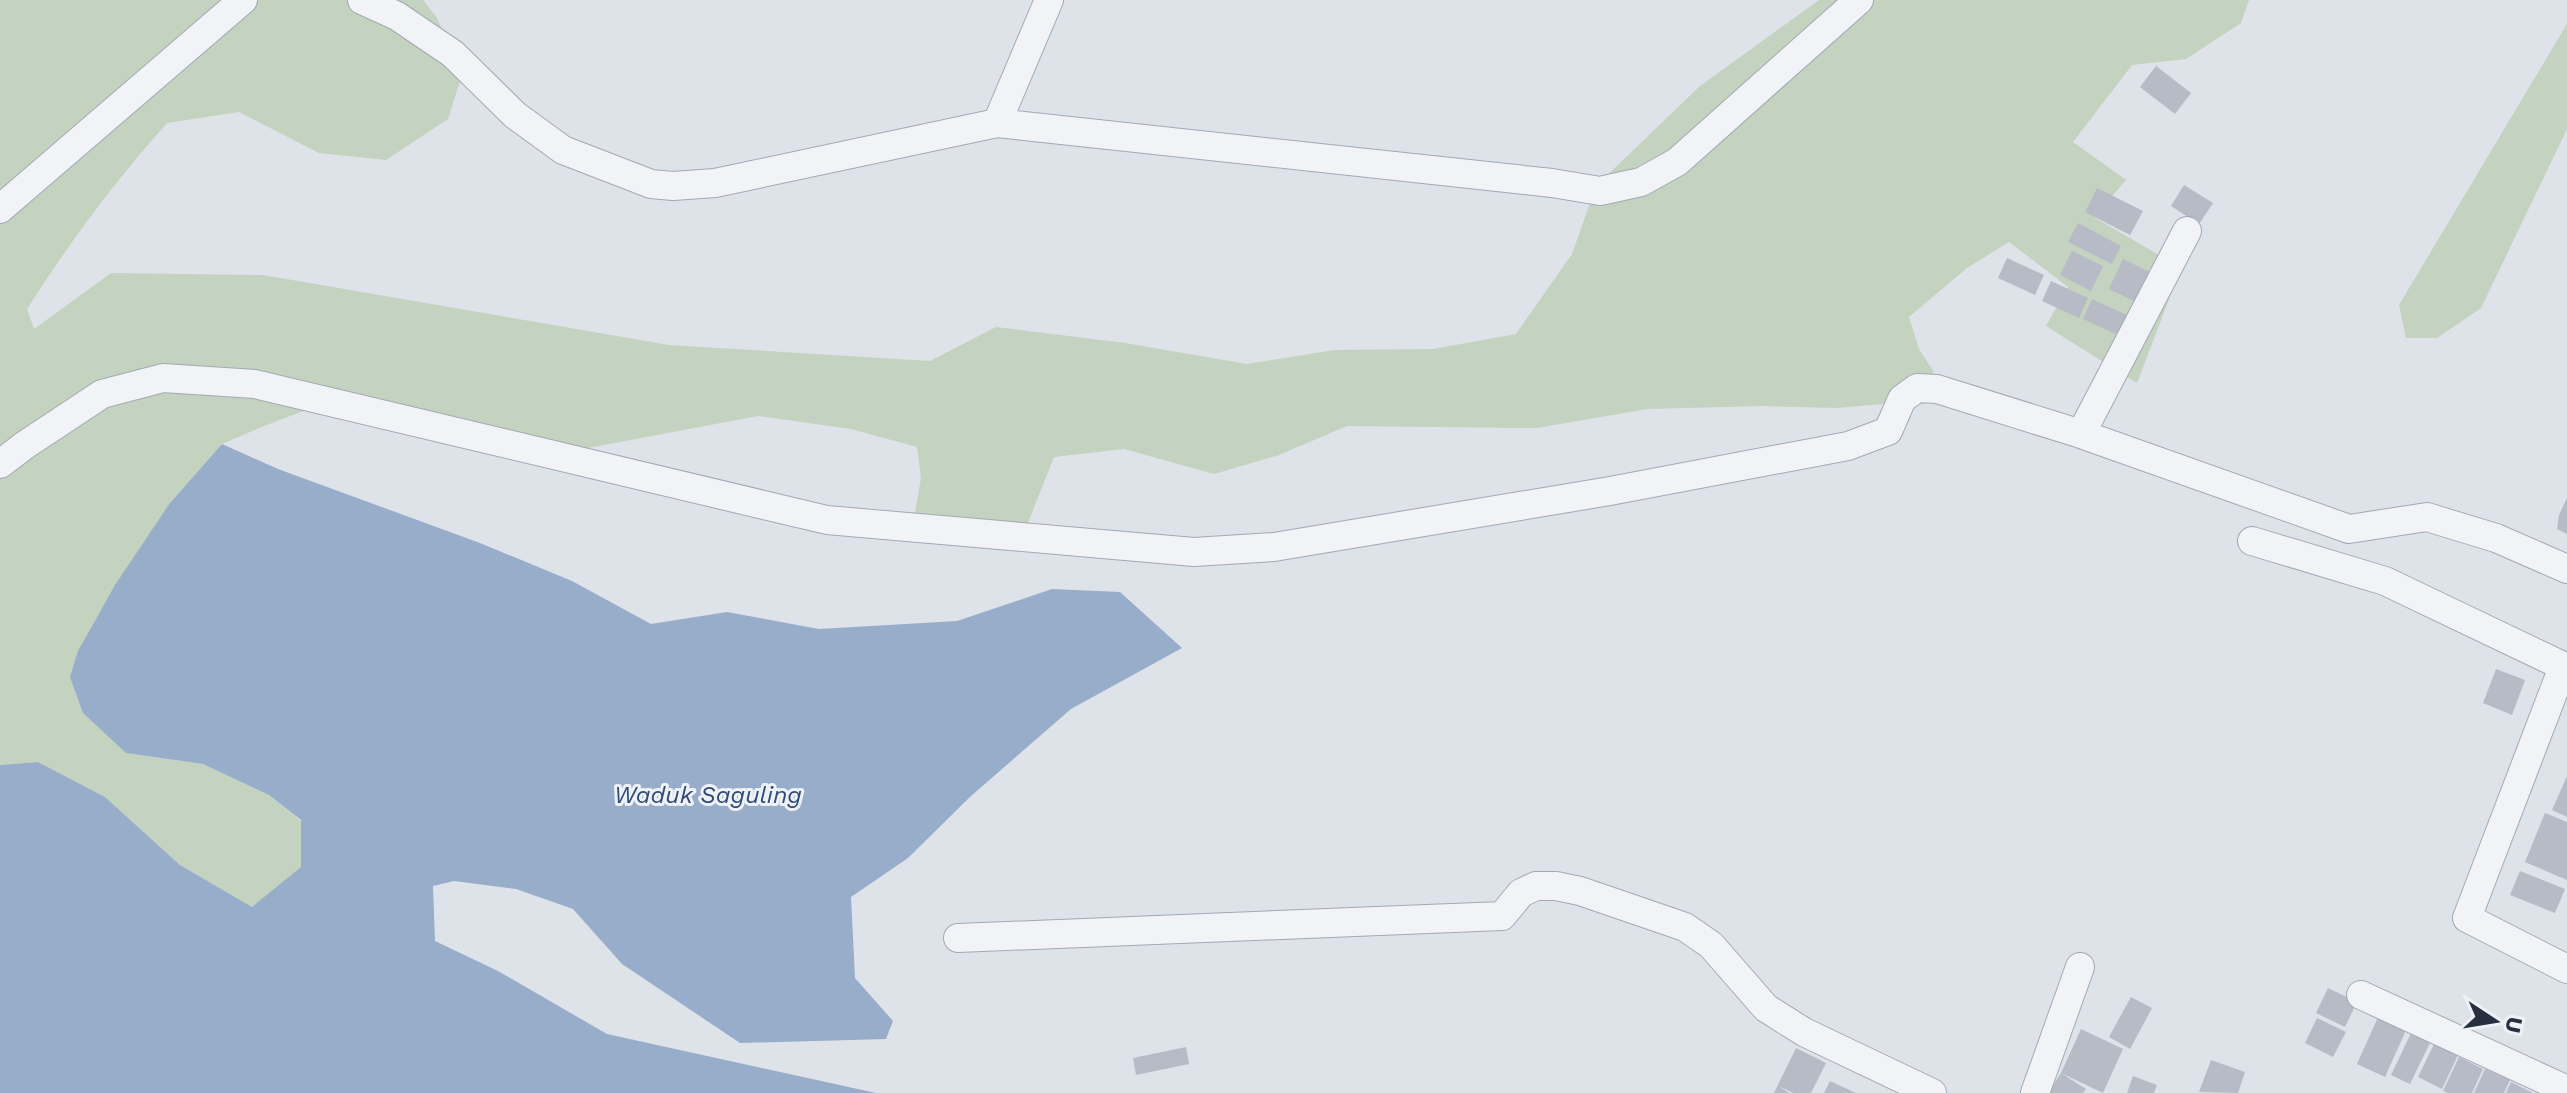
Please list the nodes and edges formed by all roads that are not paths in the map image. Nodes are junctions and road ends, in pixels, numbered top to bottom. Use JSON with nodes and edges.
{"nodes":[{"id":1,"x":243,"y":0,"type":"edge"},
{"id":2,"x":362,"y":0,"type":"edge"},
{"id":3,"x":1049,"y":0,"type":"edge"},
{"id":4,"x":1859,"y":0,"type":"edge"},
{"id":5,"x":997,"y":123,"type":"junction"},
{"id":6,"x":0,"y":209,"type":"edge"},
{"id":7,"x":2187,"y":231,"type":"dead end"},
{"id":8,"x":2081,"y":434,"type":"junction"},
{"id":9,"x":0,"y":464,"type":"edge"},
{"id":10,"x":2252,"y":541,"type":"dead end"},
{"id":11,"x":2567,"y":569,"type":"edge"},
{"id":12,"x":2565,"y":667,"type":"edge"},
{"id":13,"x":958,"y":938,"type":"dead end"},
{"id":14,"x":2080,"y":967,"type":"dead end"},
{"id":15,"x":2567,"y":969,"type":"edge"},
{"id":16,"x":2361,"y":995,"type":"dead end"},
{"id":17,"x":2567,"y":1090,"type":"edge"},
{"id":18,"x":1932,"y":1093,"type":"edge"},
{"id":19,"x":2035,"y":1093,"type":"edge"}],
"edges":[{"from":1,"to":6,"type":"street"},
{"from":2,"to":5,"type":"street"},
{"from":3,"to":5,"type":"street"},
{"from":4,"to":5,"type":"street"},
{"from":7,"to":8,"type":"street"},
{"from":8,"to":9,"type":"street"},
{"from":8,"to":11,"type":"street"},
{"from":10,"to":12,"type":"street"},
{"from":12,"to":15,"type":"street"},
{"from":13,"to":18,"type":"street"},
{"from":14,"to":19,"type":"street"},
{"from":16,"to":17,"type":"street"}]}
